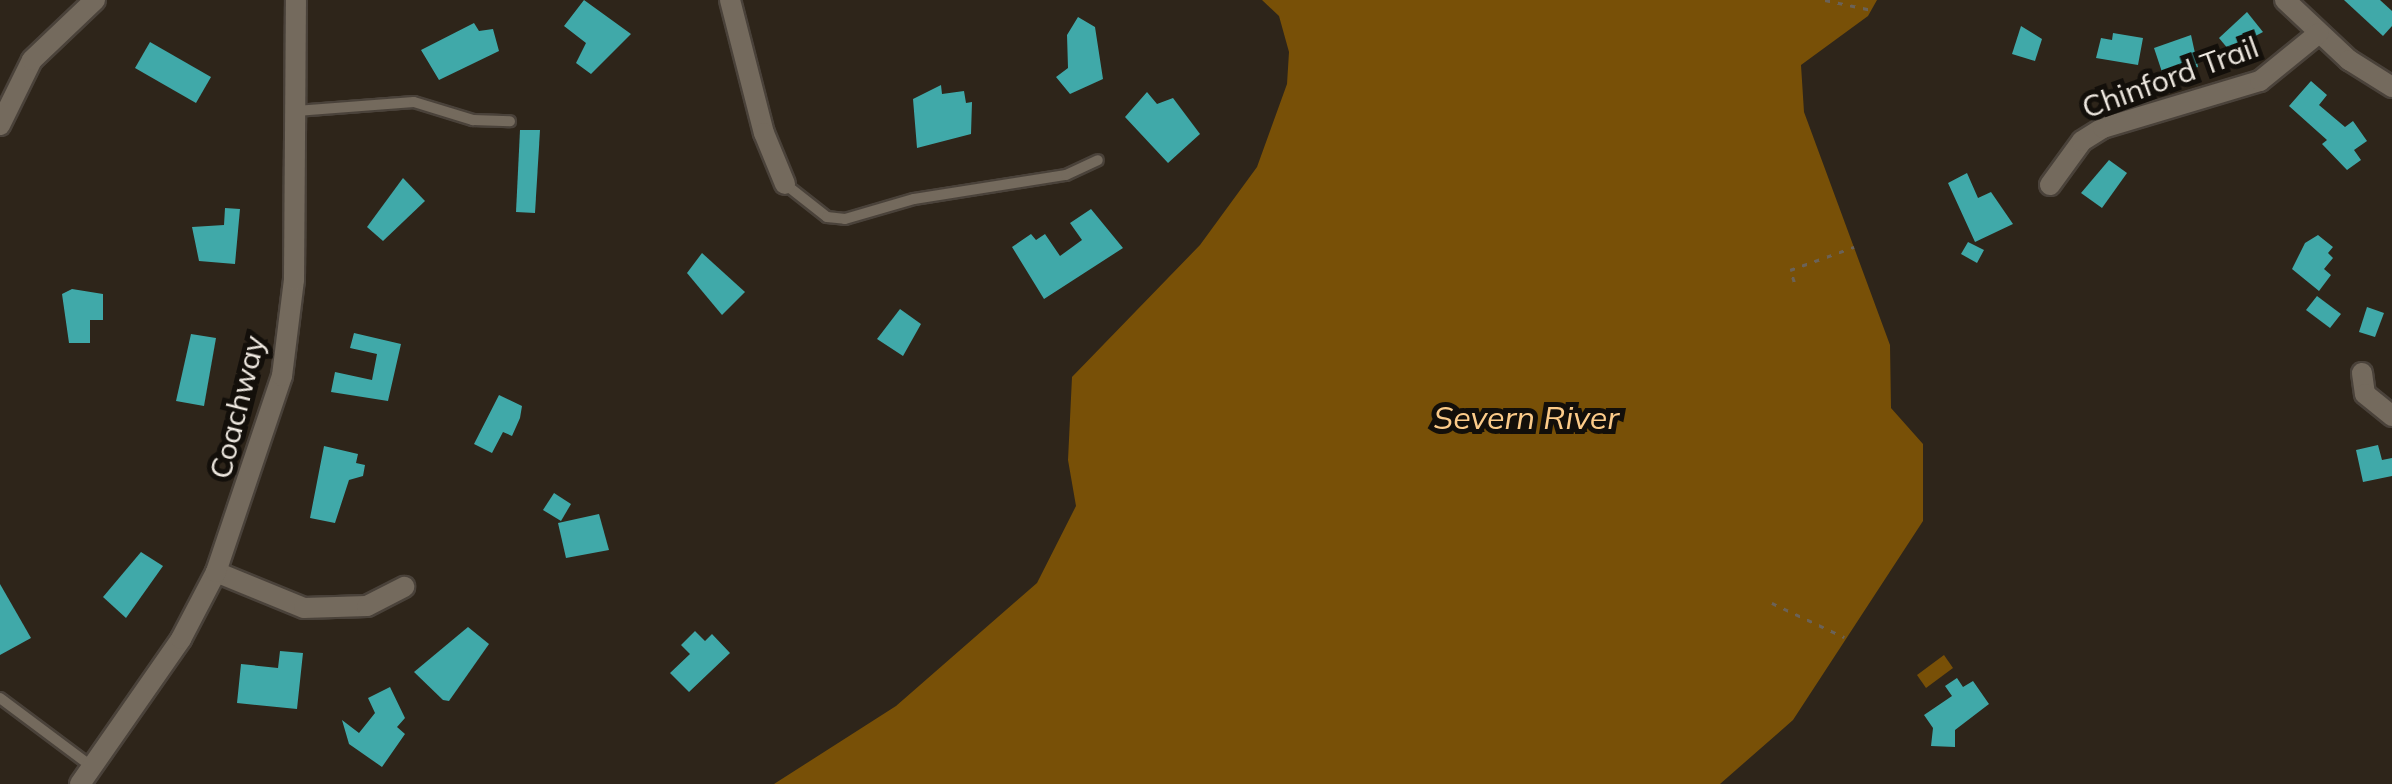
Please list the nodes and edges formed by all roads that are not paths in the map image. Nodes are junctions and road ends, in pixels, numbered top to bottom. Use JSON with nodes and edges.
{"nodes":[{"id":1,"x":96,"y":0,"type":"edge"},
{"id":2,"x":296,"y":0,"type":"edge"},
{"id":3,"x":730,"y":0,"type":"edge"},
{"id":4,"x":2285,"y":0,"type":"edge"},
{"id":5,"x":2319,"y":32,"type":"junction"},
{"id":6,"x":2392,"y":87,"type":"edge"},
{"id":7,"x":295,"y":111,"type":"junction"},
{"id":8,"x":510,"y":120,"type":"dead end"},
{"id":9,"x":0,"y":125,"type":"edge"},
{"id":10,"x":1098,"y":160,"type":"dead end"},
{"id":11,"x":785,"y":184,"type":"joint"},
{"id":12,"x":2050,"y":185,"type":"dead end"},
{"id":13,"x":2362,"y":373,"type":"dead end"},
{"id":14,"x":2392,"y":416,"type":"edge"},
{"id":15,"x":216,"y":572,"type":"junction"},
{"id":16,"x":404,"y":587,"type":"dead end"},
{"id":17,"x":0,"y":698,"type":"edge"},
{"id":18,"x":85,"y":775,"type":"edge"}],
"edges":[{"from":1,"to":9,"type":"street"},
{"from":2,"to":7,"type":"street","name":"Coachway"},
{"from":3,"to":11,"type":"street"},
{"from":4,"to":5,"type":"street"},
{"from":5,"to":6,"type":"street"},
{"from":5,"to":12,"type":"street","name":"Chinford Trail"},
{"from":7,"to":8,"type":"lane"},
{"from":7,"to":15,"type":"street","name":"Coachway"},
{"from":10,"to":11,"type":"lane"},
{"from":13,"to":14,"type":"street"},
{"from":15,"to":16,"type":"street"},
{"from":15,"to":18,"type":"street","name":"Coachway"},
{"from":17,"to":18,"type":"lane"}]}
